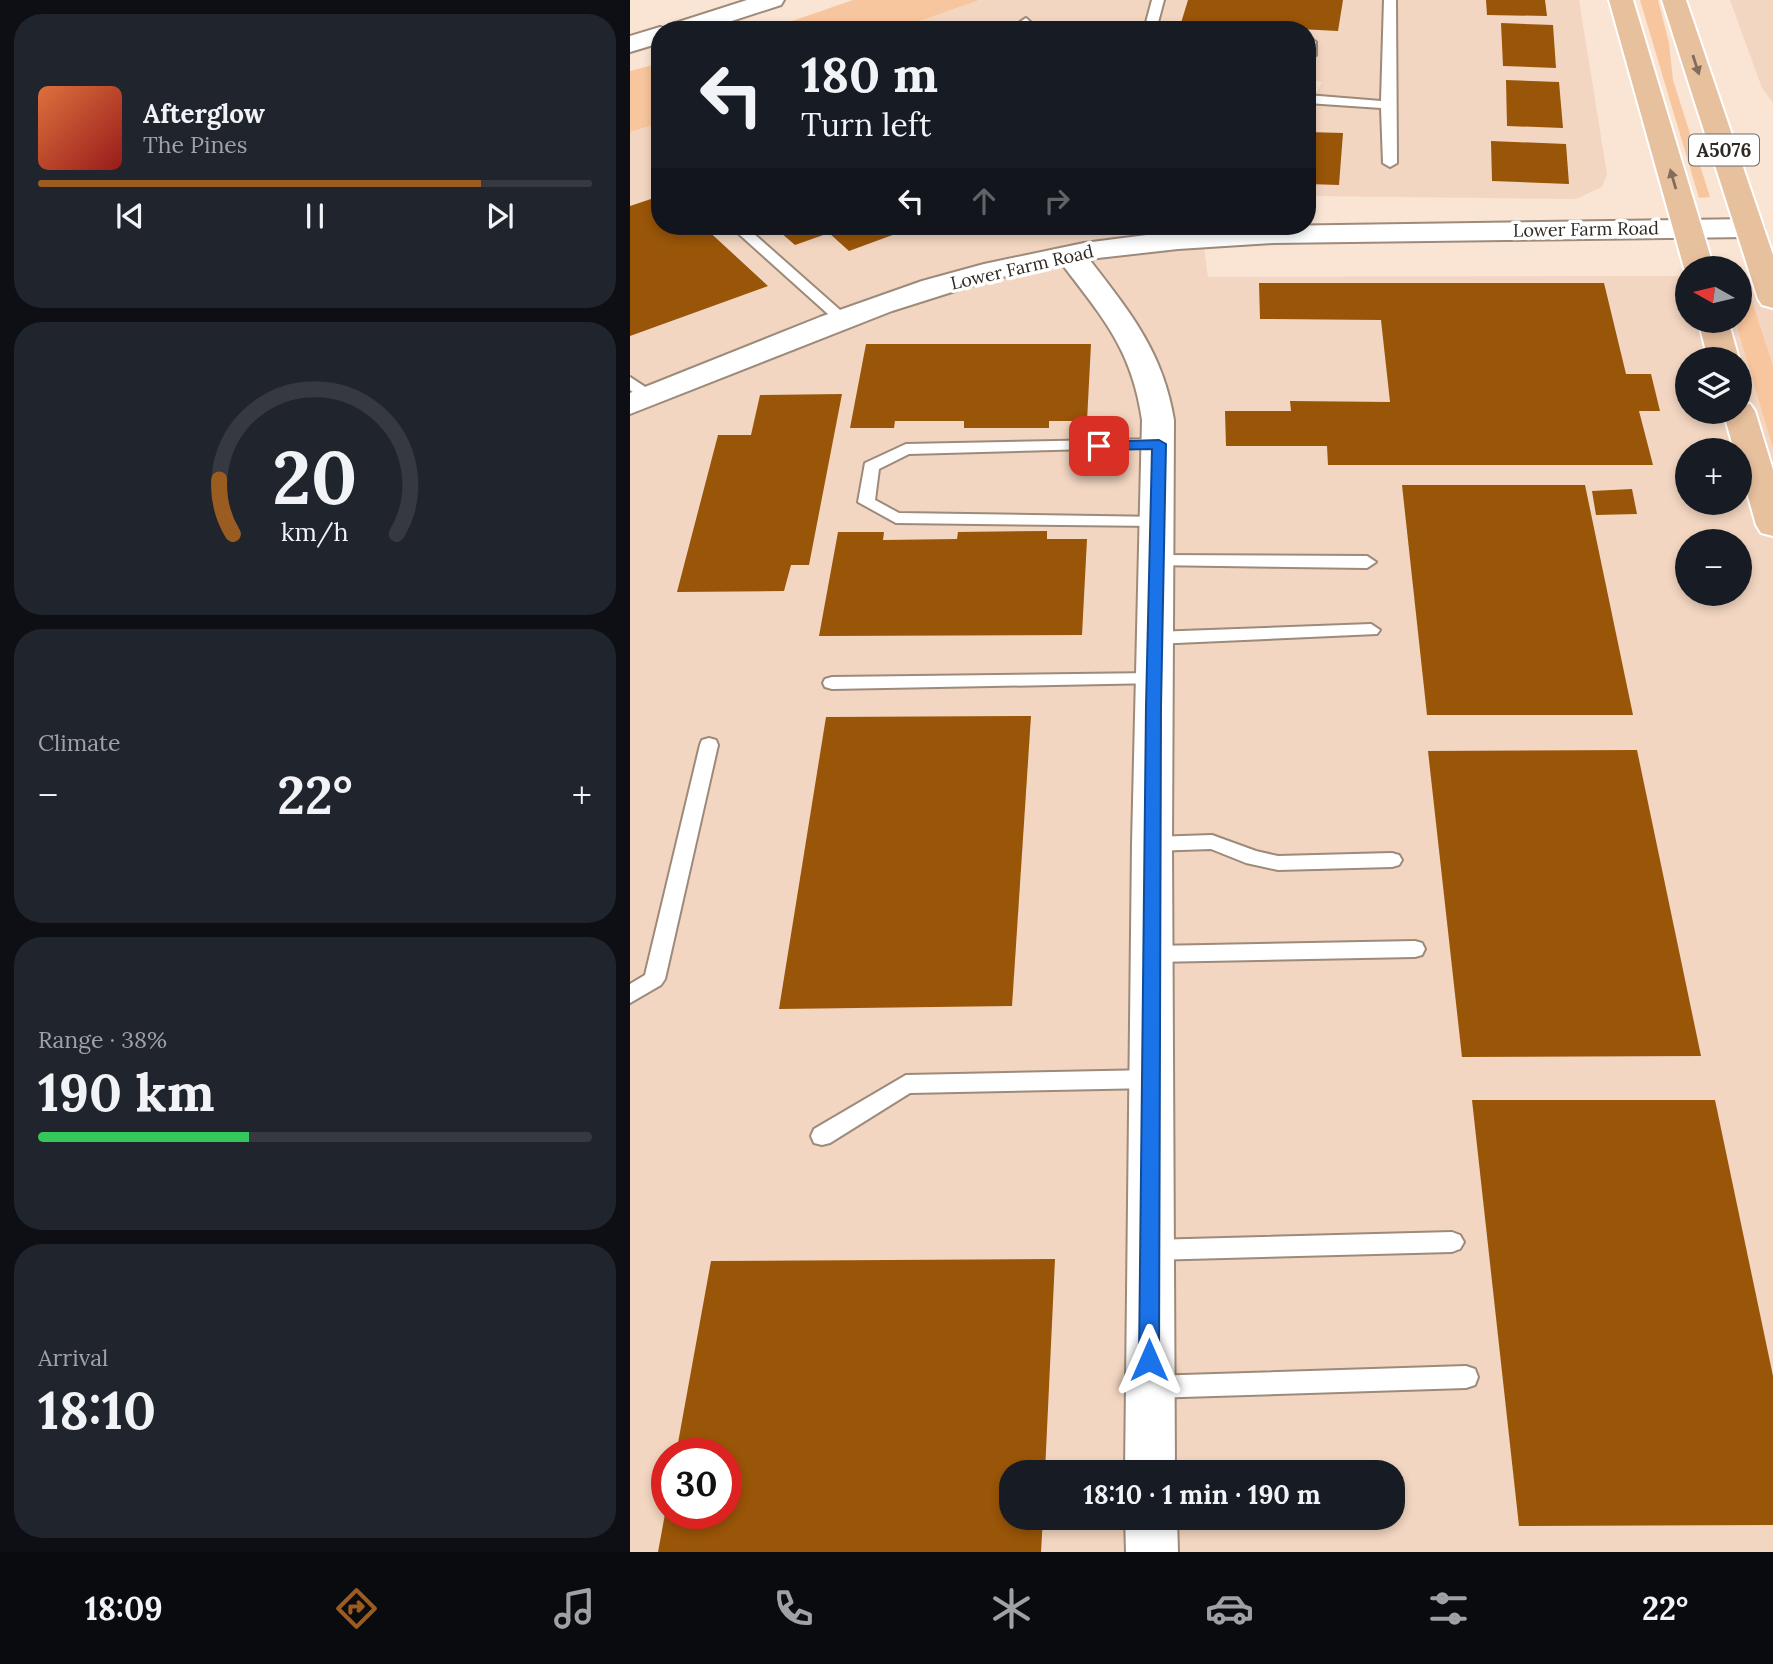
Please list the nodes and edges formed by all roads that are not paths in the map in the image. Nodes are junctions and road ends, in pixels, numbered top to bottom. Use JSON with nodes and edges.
{"nodes":[{"id":1,"x":772,"y":0,"type":"edge"},
{"id":2,"x":1158,"y":0,"type":"edge"},
{"id":3,"x":1390,"y":0,"type":"edge"},
{"id":4,"x":1621,"y":0,"type":"edge"},
{"id":5,"x":1674,"y":0,"type":"edge"},
{"id":6,"x":706,"y":21,"type":"edge"},
{"id":7,"x":1152,"y":21,"type":"edge"},
{"id":8,"x":651,"y":38,"type":"edge"},
{"id":9,"x":630,"y":44,"type":"edge"},
{"id":10,"x":1316,"y":100,"type":"edge"},
{"id":11,"x":1388,"y":105,"type":"junction"},
{"id":12,"x":1390,"y":163,"type":"dead end"},
{"id":13,"x":1749,"y":228,"type":"junction"},
{"id":14,"x":1688,"y":229,"type":"junction"},
{"id":15,"x":1316,"y":230,"type":"edge"},
{"id":16,"x":747,"y":235,"type":"edge"},
{"id":17,"x":1194,"y":235,"type":"edge"},
{"id":18,"x":1069,"y":254,"type":"junction"},
{"id":19,"x":1696,"y":256,"type":"edge"},
{"id":20,"x":1773,"y":299,"type":"edge"},
{"id":21,"x":843,"y":320,"type":"junction"},
{"id":22,"x":637,"y":394,"type":"edge"},
{"id":23,"x":1744,"y":424,"type":"edge"},
{"id":24,"x":1159,"y":444,"type":"junction"},
{"id":25,"x":1157,"y":521,"type":"junction"},
{"id":26,"x":1773,"y":526,"type":"edge"},
{"id":27,"x":1156,"y":561,"type":"junction"},
{"id":28,"x":1367,"y":562,"type":"dead end"},
{"id":29,"x":1371,"y":630,"type":"dead end"},
{"id":30,"x":1154,"y":638,"type":"junction"},
{"id":31,"x":1154,"y":679,"type":"junction"},
{"id":32,"x":832,"y":683,"type":"dead end"},
{"id":33,"x":709,"y":745,"type":"dead end"},
{"id":34,"x":1152,"y":844,"type":"junction"},
{"id":35,"x":1392,"y":860,"type":"dead end"},
{"id":36,"x":1415,"y":948,"type":"dead end"},
{"id":37,"x":1153,"y":954,"type":"junction"},
{"id":38,"x":630,"y":995,"type":"edge"},
{"id":39,"x":1152,"y":1079,"type":"junction"},
{"id":40,"x":822,"y":1136,"type":"dead end"},
{"id":41,"x":1452,"y":1242,"type":"dead end"},
{"id":42,"x":1149,"y":1250,"type":"junction"},
{"id":43,"x":1465,"y":1377,"type":"dead end"},
{"id":44,"x":1149,"y":1388,"type":"junction"},
{"id":45,"x":1150,"y":1460,"type":"edge"},
{"id":46,"x":1151,"y":1530,"type":"edge"},
{"id":47,"x":1152,"y":1552,"type":"edge"}],
"edges":[{"from":1,"to":6,"type":"street"},
{"from":2,"to":7,"type":"lane"},
{"from":3,"to":11,"type":"lane"},
{"from":14,"to":4,"type":"main road","one_way":true},
{"from":5,"to":13,"type":"main road","number":"A5076","one_way":true},
{"from":8,"to":9,"type":"street"},
{"from":10,"to":11,"type":"lane"},
{"from":11,"to":12,"type":"lane"},
{"from":13,"to":14,"type":"street","name":"Lower Farm Road"},
{"from":13,"to":20,"type":"main road","number":"A5076"},
{"from":14,"to":15,"type":"street","name":"Lower Farm Road"},
{"from":14,"to":19,"type":"main road"},
{"from":16,"to":21,"type":"lane"},
{"from":17,"to":18,"type":"street","name":"Lower Farm Road"},
{"from":18,"to":21,"type":"street","name":"Lower Farm Road"},
{"from":18,"to":24,"type":"street"},
{"from":21,"to":22,"type":"street","name":"Lower Farm Road"},
{"from":23,"to":26,"type":"main road"},
{"from":24,"to":25,"type":"street"},
{"from":24,"to":25,"type":"lane"},
{"from":25,"to":27,"type":"street"},
{"from":27,"to":28,"type":"lane"},
{"from":27,"to":30,"type":"street"},
{"from":29,"to":30,"type":"lane"},
{"from":30,"to":31,"type":"street"},
{"from":31,"to":32,"type":"lane"},
{"from":31,"to":34,"type":"street"},
{"from":33,"to":38,"type":"lane"},
{"from":34,"to":35,"type":"lane"},
{"from":34,"to":37,"type":"street"},
{"from":36,"to":37,"type":"lane"},
{"from":37,"to":39,"type":"street"},
{"from":39,"to":40,"type":"lane"},
{"from":39,"to":42,"type":"street"},
{"from":41,"to":42,"type":"lane"},
{"from":42,"to":44,"type":"street"},
{"from":43,"to":44,"type":"lane"},
{"from":44,"to":45,"type":"street"},
{"from":46,"to":47,"type":"street"}]}
